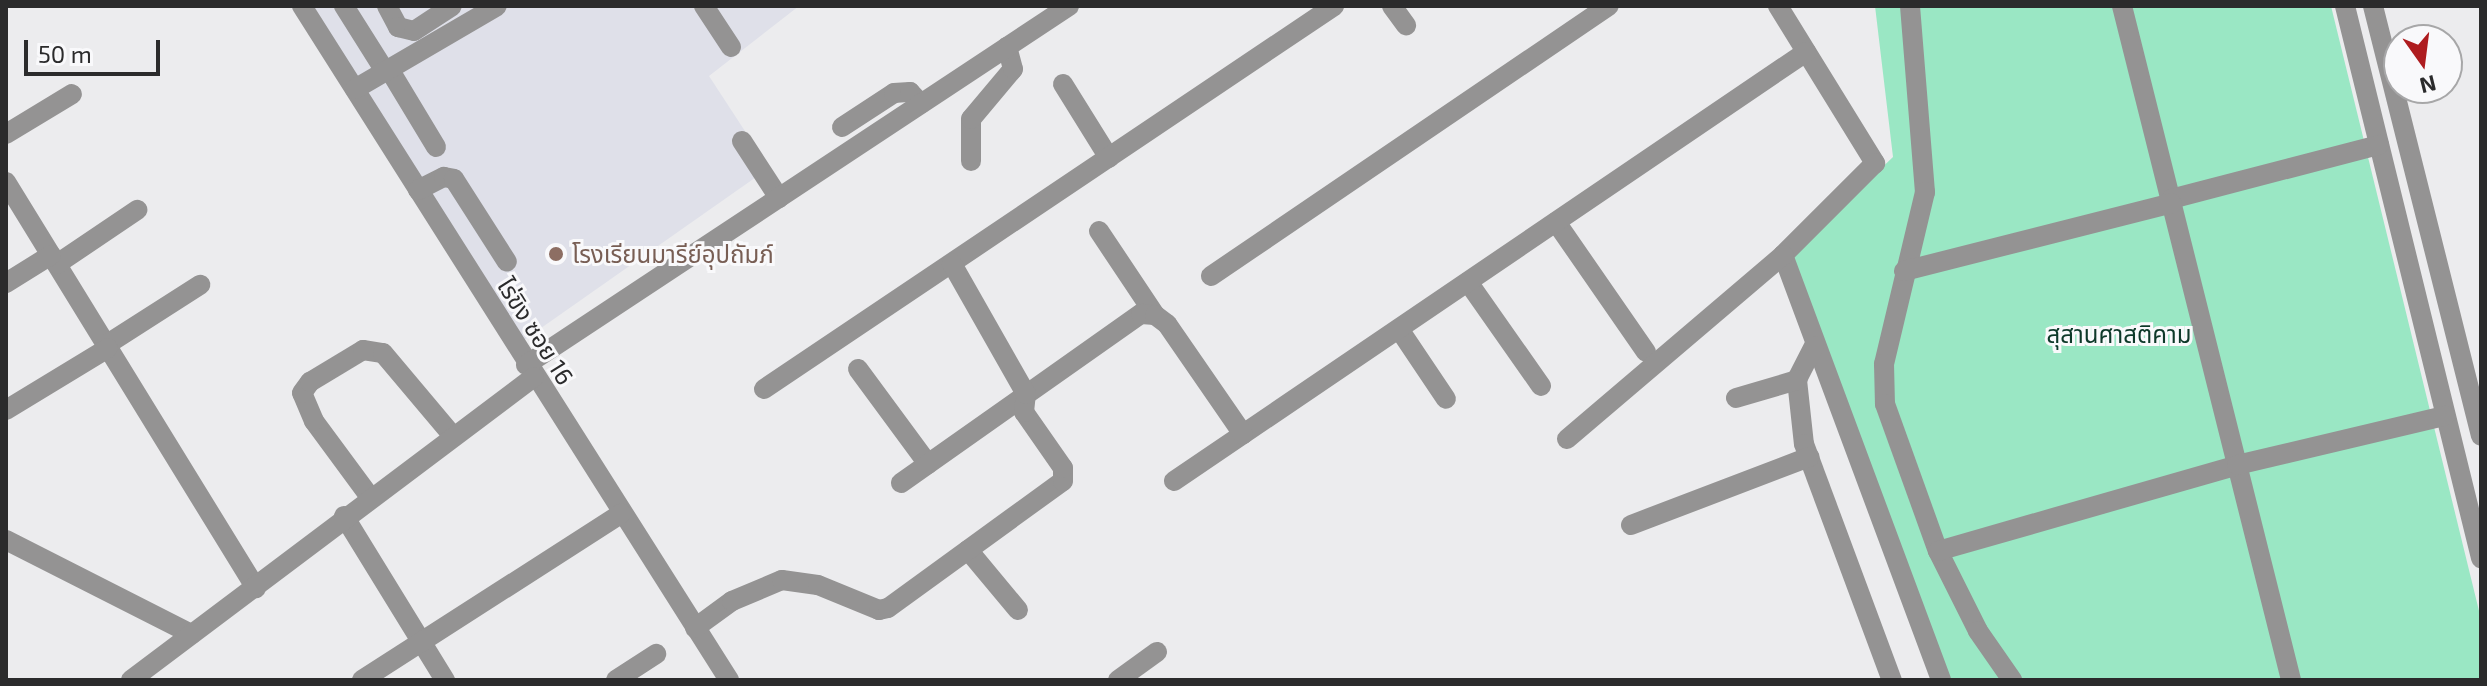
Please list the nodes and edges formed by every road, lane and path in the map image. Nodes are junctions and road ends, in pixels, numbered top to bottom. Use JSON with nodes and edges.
{"nodes":[{"id":1,"x":302,"y":6,"type":"edge"},
{"id":2,"x":344,"y":6,"type":"edge"},
{"id":3,"x":387,"y":6,"type":"edge"},
{"id":4,"x":452,"y":6,"type":"edge"},
{"id":5,"x":497,"y":6,"type":"edge"},
{"id":6,"x":704,"y":6,"type":"edge"},
{"id":7,"x":1069,"y":6,"type":"edge"},
{"id":8,"x":1334,"y":6,"type":"edge"},
{"id":9,"x":1392,"y":6,"type":"edge"},
{"id":10,"x":1609,"y":6,"type":"edge"},
{"id":11,"x":1778,"y":6,"type":"edge"},
{"id":12,"x":1910,"y":6,"type":"edge"},
{"id":13,"x":2122,"y":6,"type":"edge"},
{"id":14,"x":2345,"y":6,"type":"edge"},
{"id":15,"x":2373,"y":6,"type":"edge"},
{"id":16,"x":1406,"y":25,"type":"dead end"},
{"id":17,"x":731,"y":47,"type":"dead end"},
{"id":18,"x":1007,"y":47,"type":"junction"},
{"id":19,"x":1806,"y":52,"type":"junction"},
{"id":20,"x":387,"y":70,"type":"junction"},
{"id":21,"x":1063,"y":84,"type":"dead end"},
{"id":22,"x":355,"y":89,"type":"junction"},
{"id":23,"x":72,"y":94,"type":"dead end"},
{"id":24,"x":921,"y":104,"type":"junction"},
{"id":25,"x":842,"y":127,"type":"dead end"},
{"id":26,"x":6,"y":134,"type":"edge"},
{"id":27,"x":742,"y":141,"type":"dead end"},
{"id":28,"x":2408,"y":146,"type":"junction"},
{"id":29,"x":436,"y":147,"type":"dead end"},
{"id":30,"x":2380,"y":149,"type":"junction"},
{"id":31,"x":1109,"y":158,"type":"junction"},
{"id":32,"x":971,"y":161,"type":"dead end"},
{"id":33,"x":6,"y":182,"type":"edge"},
{"id":34,"x":418,"y":190,"type":"junction"},
{"id":35,"x":779,"y":198,"type":"junction"},
{"id":36,"x":2172,"y":201,"type":"junction"},
{"id":37,"x":137,"y":210,"type":"dead end"},
{"id":38,"x":1556,"y":222,"type":"junction"},
{"id":39,"x":1099,"y":231,"type":"dead end"},
{"id":40,"x":1783,"y":255,"type":"junction"},
{"id":41,"x":54,"y":260,"type":"junction"},
{"id":42,"x":507,"y":262,"type":"dead end"},
{"id":43,"x":952,"y":264,"type":"junction"},
{"id":44,"x":1904,"y":271,"type":"junction"},
{"id":45,"x":1211,"y":276,"type":"dead end"},
{"id":46,"x":1468,"y":282,"type":"junction"},
{"id":47,"x":6,"y":283,"type":"edge"},
{"id":48,"x":200,"y":285,"type":"dead end"},
{"id":49,"x":1155,"y":315,"type":"junction"},
{"id":50,"x":1399,"y":329,"type":"junction"},
{"id":51,"x":107,"y":346,"type":"junction"},
{"id":52,"x":1814,"y":346,"type":"junction"},
{"id":53,"x":1646,"y":352,"type":"dead end"},
{"id":54,"x":858,"y":369,"type":"dead end"},
{"id":55,"x":530,"y":371,"type":"junction"},
{"id":56,"x":2465,"y":374,"type":"junction"},
{"id":57,"x":1797,"y":380,"type":"junction"},
{"id":58,"x":2437,"y":382,"type":"junction"},
{"id":59,"x":1541,"y":386,"type":"dead end"},
{"id":60,"x":764,"y":389,"type":"dead end"},
{"id":61,"x":1026,"y":394,"type":"junction"},
{"id":62,"x":1736,"y":398,"type":"dead end"},
{"id":63,"x":1446,"y":399,"type":"dead end"},
{"id":64,"x":6,"y":410,"type":"edge"},
{"id":65,"x":2445,"y":416,"type":"junction"},
{"id":66,"x":1243,"y":434,"type":"junction"},
{"id":67,"x":453,"y":436,"type":"junction"},
{"id":68,"x":2481,"y":436,"type":"edge"},
{"id":69,"x":1567,"y":439,"type":"dead end"},
{"id":70,"x":1809,"y":457,"type":"junction"},
{"id":71,"x":928,"y":464,"type":"junction"},
{"id":72,"x":2237,"y":465,"type":"junction"},
{"id":73,"x":1174,"y":481,"type":"dead end"},
{"id":74,"x":901,"y":483,"type":"dead end"},
{"id":75,"x":370,"y":497,"type":"junction"},
{"id":76,"x":621,"y":514,"type":"junction"},
{"id":77,"x":344,"y":516,"type":"junction"},
{"id":78,"x":1631,"y":525,"type":"dead end"},
{"id":79,"x":6,"y":540,"type":"edge"},
{"id":80,"x":968,"y":550,"type":"junction"},
{"id":81,"x":1938,"y":551,"type":"junction"},
{"id":82,"x":2481,"y":558,"type":"edge"},
{"id":83,"x":256,"y":588,"type":"junction"},
{"id":84,"x":1018,"y":610,"type":"dead end"},
{"id":85,"x":695,"y":628,"type":"junction"},
{"id":86,"x":191,"y":634,"type":"junction"},
{"id":87,"x":420,"y":642,"type":"junction"},
{"id":88,"x":1157,"y":652,"type":"dead end"},
{"id":89,"x":656,"y":654,"type":"dead end"},
{"id":90,"x":131,"y":680,"type":"edge"},
{"id":91,"x":362,"y":680,"type":"edge"},
{"id":92,"x":445,"y":680,"type":"edge"},
{"id":93,"x":616,"y":680,"type":"edge"},
{"id":94,"x":729,"y":680,"type":"edge"},
{"id":95,"x":1118,"y":680,"type":"edge"},
{"id":96,"x":1892,"y":680,"type":"edge"},
{"id":97,"x":1941,"y":680,"type":"edge"},
{"id":98,"x":2012,"y":680,"type":"edge"},
{"id":99,"x":2291,"y":680,"type":"edge"}],
"edges":[{"from":1,"to":22,"type":"street","name":"ไร่ขิง ซอย 16"},
{"from":2,"to":20,"type":"street"},
{"from":3,"to":4,"type":"street"},
{"from":5,"to":20,"type":"street"},
{"from":6,"to":17,"type":"street"},
{"from":7,"to":18,"type":"street"},
{"from":8,"to":31,"type":"street"},
{"from":9,"to":16,"type":"street"},
{"from":10,"to":45,"type":"street"},
{"from":11,"to":19,"type":"street"},
{"from":12,"to":44,"type":"street"},
{"from":13,"to":36,"type":"street"},
{"from":14,"to":30,"type":"street"},
{"from":15,"to":28,"type":"street"},
{"from":18,"to":24,"type":"street"},
{"from":18,"to":32,"type":"street"},
{"from":19,"to":38,"type":"street"},
{"from":19,"to":40,"type":"street"},
{"from":20,"to":22,"type":"street"},
{"from":20,"to":29,"type":"street"},
{"from":21,"to":31,"type":"street"},
{"from":22,"to":34,"type":"street","name":"ไร่ขิง ซอย 16"},
{"from":23,"to":26,"type":"street"},
{"from":24,"to":25,"type":"street"},
{"from":24,"to":35,"type":"street"},
{"from":27,"to":35,"type":"street"},
{"from":28,"to":30,"type":"street"},
{"from":28,"to":56,"type":"street"},
{"from":30,"to":36,"type":"street"},
{"from":30,"to":58,"type":"street"},
{"from":31,"to":43,"type":"street"},
{"from":33,"to":41,"type":"street"},
{"from":34,"to":42,"type":"street"},
{"from":34,"to":55,"type":"street","name":"ไร่ขิง ซอย 16"},
{"from":35,"to":55,"type":"street"},
{"from":36,"to":44,"type":"street"},
{"from":36,"to":72,"type":"street"},
{"from":37,"to":41,"type":"street"},
{"from":38,"to":46,"type":"street"},
{"from":38,"to":53,"type":"street"},
{"from":39,"to":49,"type":"street"},
{"from":40,"to":52,"type":"street"},
{"from":40,"to":69,"type":"street"},
{"from":41,"to":47,"type":"street"},
{"from":41,"to":51,"type":"street"},
{"from":43,"to":60,"type":"street"},
{"from":43,"to":61,"type":"street"},
{"from":44,"to":81,"type":"street"},
{"from":46,"to":50,"type":"street"},
{"from":46,"to":59,"type":"street"},
{"from":48,"to":51,"type":"street"},
{"from":49,"to":61,"type":"street"},
{"from":49,"to":66,"type":"street"},
{"from":50,"to":63,"type":"street"},
{"from":50,"to":66,"type":"street"},
{"from":51,"to":64,"type":"street"},
{"from":51,"to":83,"type":"street"},
{"from":52,"to":57,"type":"street"},
{"from":52,"to":97,"type":"street"},
{"from":54,"to":71,"type":"street"},
{"from":55,"to":67,"type":"street"},
{"from":55,"to":76,"type":"street","name":"ไร่ขิง ซอย 16"},
{"from":56,"to":58,"type":"street"},
{"from":56,"to":68,"type":"street"},
{"from":57,"to":62,"type":"street"},
{"from":57,"to":70,"type":"street"},
{"from":58,"to":65,"type":"street"},
{"from":61,"to":71,"type":"street"},
{"from":61,"to":80,"type":"street"},
{"from":65,"to":72,"type":"street"},
{"from":65,"to":82,"type":"street"},
{"from":66,"to":73,"type":"street"},
{"from":67,"to":75,"type":"street"},
{"from":67,"to":75,"type":"street"},
{"from":70,"to":78,"type":"street"},
{"from":70,"to":96,"type":"street"},
{"from":71,"to":74,"type":"street"},
{"from":72,"to":81,"type":"street"},
{"from":72,"to":99,"type":"street"},
{"from":75,"to":77,"type":"street"},
{"from":76,"to":85,"type":"street","name":"ไร่ขิง ซอย 16"},
{"from":76,"to":87,"type":"street"},
{"from":77,"to":83,"type":"street"},
{"from":77,"to":87,"type":"street"},
{"from":79,"to":86,"type":"street"},
{"from":80,"to":84,"type":"street"},
{"from":80,"to":85,"type":"street"},
{"from":81,"to":98,"type":"street"},
{"from":83,"to":86,"type":"street"},
{"from":85,"to":94,"type":"street","name":"ไร่ขิง ซอย 16"},
{"from":86,"to":90,"type":"street"},
{"from":87,"to":91,"type":"street"},
{"from":87,"to":92,"type":"street"},
{"from":88,"to":95,"type":"street"},
{"from":89,"to":93,"type":"street"}]}
